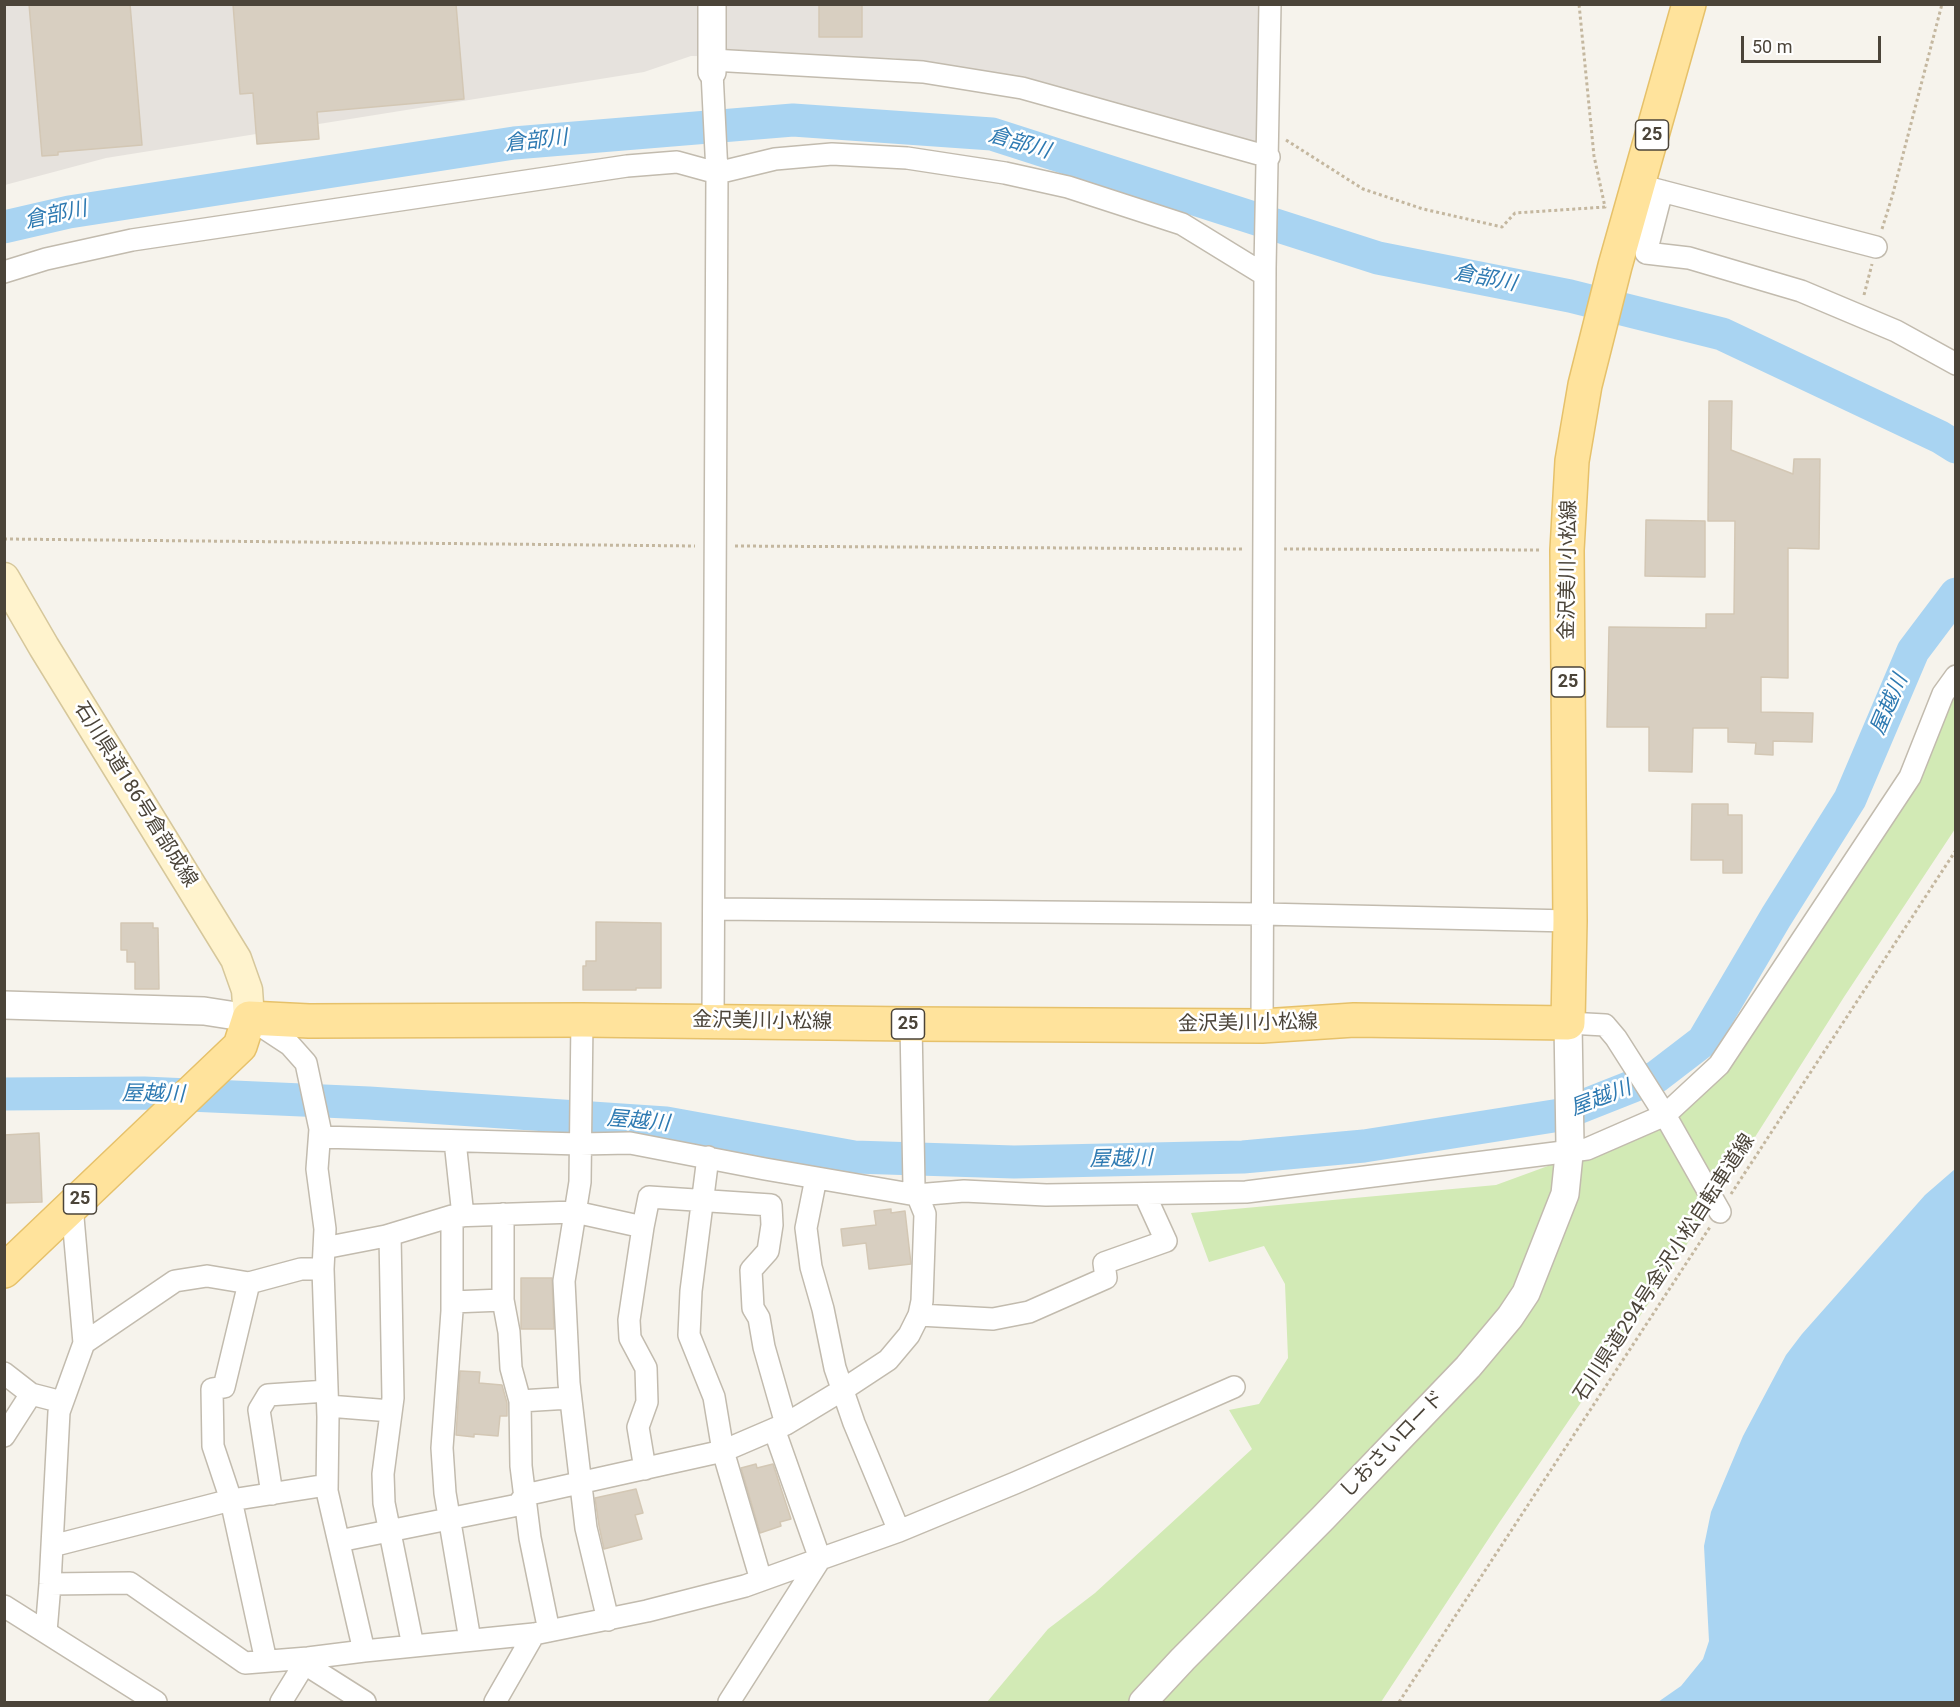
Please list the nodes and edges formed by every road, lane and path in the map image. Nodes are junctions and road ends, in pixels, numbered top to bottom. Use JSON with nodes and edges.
{"nodes":[{"id":1,"x":712,"y":4,"type":"edge"},
{"id":2,"x":1270,"y":4,"type":"edge"},
{"id":3,"x":1579,"y":4,"type":"edge"},
{"id":4,"x":1689,"y":4,"type":"edge"},
{"id":5,"x":1942,"y":4,"type":"edge"},
{"id":6,"x":712,"y":66,"type":"junction"},
{"id":7,"x":1281,"y":136,"type":"dead end"},
{"id":8,"x":1269,"y":157,"type":"junction"},
{"id":9,"x":717,"y":166,"type":"junction"},
{"id":10,"x":1650,"y":188,"type":"junction"},
{"id":11,"x":1876,"y":247,"type":"junction"},
{"id":12,"x":4,"y":272,"type":"edge"},
{"id":13,"x":1265,"y":272,"type":"junction"},
{"id":14,"x":1858,"y":315,"type":"junction"},
{"id":15,"x":1956,"y":364,"type":"edge"},
{"id":16,"x":4,"y":539,"type":"edge"},
{"id":17,"x":715,"y":546,"type":"junction"},
{"id":18,"x":1264,"y":549,"type":"junction"},
{"id":19,"x":1567,"y":550,"type":"junction"},
{"id":20,"x":4,"y":578,"type":"edge"},
{"id":21,"x":1956,"y":676,"type":"edge"},
{"id":22,"x":1956,"y":850,"type":"edge"},
{"id":23,"x":714,"y":909,"type":"junction"},
{"id":24,"x":1263,"y":914,"type":"junction"},
{"id":25,"x":1570,"y":921,"type":"junction"},
{"id":26,"x":4,"y":1005,"type":"edge"},
{"id":27,"x":249,"y":1018,"type":"junction"},
{"id":28,"x":582,"y":1020,"type":"junction"},
{"id":29,"x":713,"y":1021,"type":"junction"},
{"id":30,"x":1568,"y":1023,"type":"junction"},
{"id":31,"x":911,"y":1024,"type":"junction"},
{"id":32,"x":1262,"y":1026,"type":"junction"},
{"id":33,"x":1662,"y":1111,"type":"junction"},
{"id":34,"x":320,"y":1133,"type":"junction"},
{"id":35,"x":580,"y":1139,"type":"junction"},
{"id":36,"x":455,"y":1141,"type":"junction"},
{"id":37,"x":1570,"y":1148,"type":"junction"},
{"id":38,"x":708,"y":1157,"type":"junction"},
{"id":39,"x":816,"y":1178,"type":"junction"},
{"id":40,"x":915,"y":1191,"type":"junction"},
{"id":41,"x":1145,"y":1195,"type":"junction"},
{"id":42,"x":703,"y":1201,"type":"junction"},
{"id":43,"x":72,"y":1206,"type":"junction"},
{"id":44,"x":575,"y":1212,"type":"junction"},
{"id":45,"x":1720,"y":1212,"type":"junction"},
{"id":46,"x":503,"y":1214,"type":"junction"},
{"id":47,"x":457,"y":1216,"type":"junction"},
{"id":48,"x":643,"y":1227,"type":"junction"},
{"id":49,"x":390,"y":1235,"type":"junction"},
{"id":50,"x":324,"y":1259,"type":"junction"},
{"id":51,"x":4,"y":1271,"type":"edge"},
{"id":52,"x":249,"y":1283,"type":"junction"},
{"id":53,"x":503,"y":1300,"type":"junction"},
{"id":54,"x":452,"y":1302,"type":"junction"},
{"id":55,"x":919,"y":1315,"type":"junction"},
{"id":56,"x":84,"y":1342,"type":"junction"},
{"id":57,"x":4,"y":1374,"type":"edge"},
{"id":58,"x":1234,"y":1387,"type":"dead end"},
{"id":59,"x":843,"y":1390,"type":"junction"},
{"id":60,"x":31,"y":1394,"type":"junction"},
{"id":61,"x":570,"y":1398,"type":"junction"},
{"id":62,"x":328,"y":1399,"type":"junction"},
{"id":63,"x":520,"y":1401,"type":"junction"},
{"id":64,"x":62,"y":1402,"type":"junction"},
{"id":65,"x":392,"y":1411,"type":"junction"},
{"id":66,"x":780,"y":1426,"type":"junction"},
{"id":67,"x":4,"y":1436,"type":"edge"},
{"id":68,"x":723,"y":1451,"type":"junction"},
{"id":69,"x":645,"y":1469,"type":"junction"},
{"id":70,"x":581,"y":1483,"type":"junction"},
{"id":71,"x":327,"y":1485,"type":"junction"},
{"id":72,"x":272,"y":1494,"type":"junction"},
{"id":73,"x":525,"y":1495,"type":"junction"},
{"id":74,"x":231,"y":1500,"type":"junction"},
{"id":75,"x":449,"y":1519,"type":"junction"},
{"id":76,"x":390,"y":1531,"type":"junction"},
{"id":77,"x":899,"y":1531,"type":"junction"},
{"id":78,"x":339,"y":1541,"type":"junction"},
{"id":79,"x":52,"y":1546,"type":"junction"},
{"id":80,"x":820,"y":1559,"type":"junction"},
{"id":81,"x":761,"y":1580,"type":"junction"},
{"id":82,"x":50,"y":1584,"type":"junction"},
{"id":83,"x":4,"y":1606,"type":"edge"},
{"id":84,"x":608,"y":1620,"type":"junction"},
{"id":85,"x":46,"y":1632,"type":"junction"},
{"id":86,"x":542,"y":1633,"type":"junction"},
{"id":87,"x":470,"y":1640,"type":"junction"},
{"id":88,"x":413,"y":1646,"type":"junction"},
{"id":89,"x":364,"y":1651,"type":"junction"},
{"id":90,"x":266,"y":1661,"type":"junction"},
{"id":91,"x":307,"y":1661,"type":"junction"},
{"id":92,"x":156,"y":1702,"type":"edge"},
{"id":93,"x":281,"y":1702,"type":"edge"},
{"id":94,"x":365,"y":1702,"type":"edge"},
{"id":95,"x":495,"y":1702,"type":"edge"},
{"id":96,"x":729,"y":1702,"type":"edge"},
{"id":97,"x":1143,"y":1702,"type":"edge"},
{"id":98,"x":1399,"y":1702,"type":"edge"}],
"edges":[{"from":1,"to":6,"type":"street"},
{"from":2,"to":8,"type":"street"},
{"from":3,"to":7,"type":"path"},
{"from":4,"to":10,"type":"main road","name":"金沢美川小松線","number":"25"},
{"from":5,"to":11,"type":"path"},
{"from":6,"to":8,"type":"street"},
{"from":6,"to":9,"type":"street"},
{"from":8,"to":13,"type":"street"},
{"from":9,"to":12,"type":"street"},
{"from":9,"to":13,"type":"street"},
{"from":9,"to":17,"type":"street"},
{"from":10,"to":11,"type":"street"},
{"from":10,"to":14,"type":"street"},
{"from":10,"to":19,"type":"main road","name":"金沢美川小松線","number":"25"},
{"from":11,"to":14,"type":"path"},
{"from":13,"to":18,"type":"street"},
{"from":14,"to":15,"type":"street"},
{"from":16,"to":17,"type":"path"},
{"from":17,"to":18,"type":"path"},
{"from":17,"to":23,"type":"street"},
{"from":18,"to":19,"type":"path"},
{"from":18,"to":24,"type":"street"},
{"from":19,"to":25,"type":"main road","name":"金沢美川小松線","number":"25"},
{"from":20,"to":27,"type":"main road","name":"石川県道186号倉部成線"},
{"from":21,"to":33,"type":"street"},
{"from":22,"to":45,"type":"path","name":"石川県道294号金沢小松自転車道線"},
{"from":23,"to":24,"type":"street"},
{"from":23,"to":29,"type":"street"},
{"from":24,"to":25,"type":"street"},
{"from":24,"to":32,"type":"street"},
{"from":25,"to":30,"type":"main road","name":"金沢美川小松線","number":"25"},
{"from":26,"to":27,"type":"street"},
{"from":27,"to":28,"type":"main road","name":"金沢美川小松線","number":"25"},
{"from":27,"to":34,"type":"street"},
{"from":27,"to":43,"type":"main road","number":"25"},
{"from":28,"to":29,"type":"main road","name":"金沢美川小松線","number":"25"},
{"from":28,"to":35,"type":"street"},
{"from":29,"to":31,"type":"main road","name":"金沢美川小松線","number":"25"},
{"from":30,"to":32,"type":"main road","name":"金沢美川小松線","number":"25"},
{"from":30,"to":33,"type":"street"},
{"from":30,"to":37,"type":"street","name":"しおさいロード"},
{"from":31,"to":32,"type":"main road","name":"金沢美川小松線","number":"25"},
{"from":31,"to":40,"type":"street"},
{"from":33,"to":37,"type":"street"},
{"from":33,"to":45,"type":"street"},
{"from":34,"to":36,"type":"street"},
{"from":34,"to":50,"type":"street"},
{"from":35,"to":36,"type":"street"},
{"from":35,"to":38,"type":"street"},
{"from":35,"to":44,"type":"street"},
{"from":36,"to":47,"type":"street"},
{"from":37,"to":41,"type":"street"},
{"from":37,"to":97,"type":"street","name":"しおさいロード"},
{"from":38,"to":39,"type":"street"},
{"from":38,"to":42,"type":"street"},
{"from":39,"to":40,"type":"street"},
{"from":39,"to":59,"type":"street"},
{"from":40,"to":41,"type":"street"},
{"from":40,"to":55,"type":"street"},
{"from":41,"to":55,"type":"street"},
{"from":42,"to":48,"type":"street"},
{"from":42,"to":66,"type":"street"},
{"from":42,"to":68,"type":"street"},
{"from":43,"to":51,"type":"main road","number":"25"},
{"from":43,"to":56,"type":"street"},
{"from":44,"to":46,"type":"street"},
{"from":44,"to":48,"type":"street"},
{"from":44,"to":61,"type":"street"},
{"from":45,"to":98,"type":"path","name":"石川県道294号金沢小松自転車道線"},
{"from":46,"to":47,"type":"street"},
{"from":46,"to":53,"type":"street"},
{"from":47,"to":49,"type":"street"},
{"from":47,"to":54,"type":"street"},
{"from":48,"to":69,"type":"street"},
{"from":49,"to":50,"type":"street"},
{"from":49,"to":65,"type":"street"},
{"from":50,"to":52,"type":"street"},
{"from":50,"to":62,"type":"street"},
{"from":52,"to":56,"type":"street"},
{"from":52,"to":74,"type":"street"},
{"from":53,"to":54,"type":"street"},
{"from":53,"to":63,"type":"street"},
{"from":54,"to":75,"type":"street"},
{"from":55,"to":59,"type":"street"},
{"from":56,"to":64,"type":"street"},
{"from":57,"to":60,"type":"street"},
{"from":58,"to":77,"type":"street"},
{"from":59,"to":66,"type":"street"},
{"from":59,"to":77,"type":"street"},
{"from":60,"to":64,"type":"street"},
{"from":60,"to":67,"type":"street"},
{"from":61,"to":63,"type":"street"},
{"from":61,"to":70,"type":"street"},
{"from":62,"to":65,"type":"street"},
{"from":62,"to":71,"type":"street"},
{"from":62,"to":72,"type":"street"},
{"from":63,"to":73,"type":"street"},
{"from":64,"to":79,"type":"street"},
{"from":65,"to":76,"type":"street"},
{"from":66,"to":68,"type":"street"},
{"from":66,"to":80,"type":"street"},
{"from":68,"to":69,"type":"street"},
{"from":68,"to":81,"type":"street"},
{"from":69,"to":70,"type":"street"},
{"from":70,"to":73,"type":"street"},
{"from":70,"to":84,"type":"street"},
{"from":71,"to":72,"type":"street"},
{"from":71,"to":78,"type":"street"},
{"from":72,"to":74,"type":"street"},
{"from":73,"to":75,"type":"street"},
{"from":73,"to":86,"type":"street"},
{"from":74,"to":79,"type":"street"},
{"from":74,"to":90,"type":"street"},
{"from":75,"to":76,"type":"street"},
{"from":75,"to":87,"type":"street"},
{"from":76,"to":78,"type":"street"},
{"from":76,"to":88,"type":"street"},
{"from":77,"to":80,"type":"street"},
{"from":78,"to":89,"type":"street"},
{"from":79,"to":82,"type":"street"},
{"from":80,"to":81,"type":"street"},
{"from":80,"to":96,"type":"street"},
{"from":81,"to":84,"type":"street"},
{"from":82,"to":85,"type":"street"},
{"from":82,"to":90,"type":"street"},
{"from":83,"to":85,"type":"street"},
{"from":84,"to":86,"type":"street"},
{"from":85,"to":92,"type":"street"},
{"from":86,"to":87,"type":"street"},
{"from":86,"to":95,"type":"street"},
{"from":87,"to":88,"type":"street"},
{"from":88,"to":89,"type":"street"},
{"from":89,"to":91,"type":"street"},
{"from":90,"to":91,"type":"street"},
{"from":91,"to":93,"type":"street"},
{"from":91,"to":94,"type":"street"}]}
